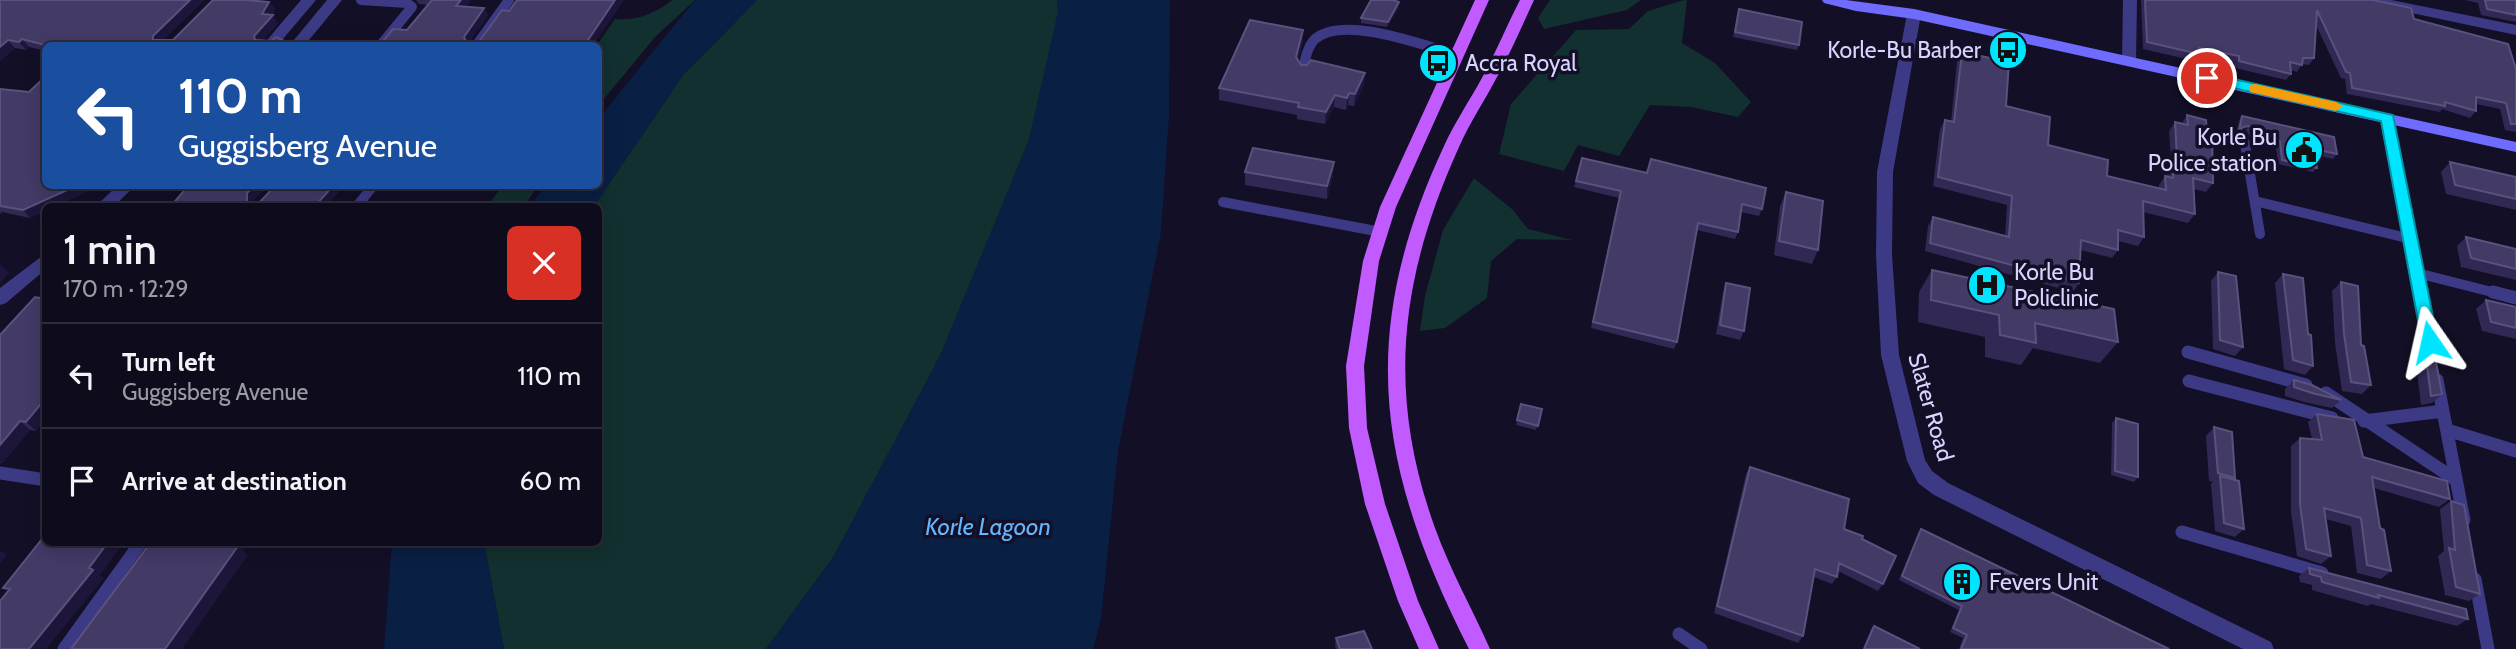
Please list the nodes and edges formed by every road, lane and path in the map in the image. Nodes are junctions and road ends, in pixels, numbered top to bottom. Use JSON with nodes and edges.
{"nodes":[{"id":1,"x":309,"y":0,"type":"edge"},
{"id":2,"x":335,"y":0,"type":"edge"},
{"id":3,"x":361,"y":0,"type":"edge"},
{"id":4,"x":509,"y":0,"type":"edge"},
{"id":5,"x":1482,"y":0,"type":"edge"},
{"id":6,"x":1517,"y":0,"type":"edge"},
{"id":7,"x":1527,"y":0,"type":"edge"},
{"id":8,"x":1829,"y":0,"type":"edge"},
{"id":9,"x":1875,"y":0,"type":"edge"},
{"id":10,"x":2130,"y":0,"type":"edge"},
{"id":11,"x":2369,"y":0,"type":"edge"},
{"id":12,"x":1914,"y":14,"type":"junction"},
{"id":13,"x":2516,"y":30,"type":"edge"},
{"id":14,"x":272,"y":42,"type":"edge"},
{"id":15,"x":299,"y":42,"type":"edge"},
{"id":16,"x":383,"y":42,"type":"edge"},
{"id":17,"x":479,"y":42,"type":"edge"},
{"id":18,"x":1458,"y":55,"type":"junction"},
{"id":19,"x":2129,"y":61,"type":"junction"},
{"id":20,"x":1303,"y":70,"type":"edge"},
{"id":21,"x":2388,"y":118,"type":"junction"},
{"id":22,"x":1455,"y":138,"type":"junction"},
{"id":23,"x":2244,"y":138,"type":"dead end"},
{"id":24,"x":2516,"y":147,"type":"edge"},
{"id":25,"x":124,"y":189,"type":"edge"},
{"id":26,"x":371,"y":189,"type":"edge"},
{"id":27,"x":2255,"y":201,"type":"junction"},
{"id":28,"x":1223,"y":202,"type":"dead end"},
{"id":29,"x":107,"y":203,"type":"edge"},
{"id":30,"x":359,"y":203,"type":"edge"},
{"id":31,"x":1381,"y":232,"type":"junction"},
{"id":32,"x":2260,"y":234,"type":"dead end"},
{"id":33,"x":2411,"y":239,"type":"junction"},
{"id":34,"x":42,"y":262,"type":"edge"},
{"id":35,"x":2417,"y":273,"type":"junction"},
{"id":36,"x":0,"y":298,"type":"edge"},
{"id":37,"x":2516,"y":298,"type":"edge"},
{"id":38,"x":2188,"y":352,"type":"dead end"},
{"id":39,"x":2189,"y":381,"type":"dead end"},
{"id":40,"x":2443,"y":411,"type":"junction"},
{"id":41,"x":2365,"y":421,"type":"junction"},
{"id":42,"x":2447,"y":430,"type":"junction"},
{"id":43,"x":2516,"y":450,"type":"edge"},
{"id":44,"x":0,"y":473,"type":"edge"},
{"id":45,"x":42,"y":479,"type":"edge"},
{"id":46,"x":2456,"y":480,"type":"junction"},
{"id":47,"x":2182,"y":532,"type":"dead end"},
{"id":48,"x":2466,"y":533,"type":"edge"},
{"id":49,"x":138,"y":546,"type":"edge"},
{"id":50,"x":2471,"y":560,"type":"edge"},
{"id":51,"x":2337,"y":577,"type":"edge"},
{"id":52,"x":1679,"y":634,"type":"dead end"},
{"id":53,"x":64,"y":649,"type":"edge"},
{"id":54,"x":1429,"y":649,"type":"edge"},
{"id":55,"x":1480,"y":649,"type":"edge"},
{"id":56,"x":1701,"y":649,"type":"edge"},
{"id":57,"x":2264,"y":649,"type":"edge"},
{"id":58,"x":2488,"y":649,"type":"edge"}],
"edges":[{"from":1,"to":14,"type":"street"},
{"from":2,"to":15,"type":"street"},
{"from":3,"to":16,"type":"lane"},
{"from":4,"to":17,"type":"lane"},
{"from":5,"to":18,"type":"main road"},
{"from":6,"to":22,"type":"main road"},
{"from":7,"to":22,"type":"main road"},
{"from":8,"to":12,"type":"main road"},
{"from":9,"to":12,"type":"main road"},
{"from":10,"to":19,"type":"street"},
{"from":11,"to":13,"type":"street"},
{"from":12,"to":19,"type":"main road"},
{"from":12,"to":57,"type":"street","name":"Slater Road"},
{"from":18,"to":20,"type":"lane"},
{"from":18,"to":31,"type":"main road"},
{"from":19,"to":21,"type":"main road"},
{"from":21,"to":24,"type":"main road"},
{"from":21,"to":33,"type":"lane"},
{"from":22,"to":55,"type":"main road"},
{"from":23,"to":27,"type":"lane"},
{"from":25,"to":29,"type":"street"},
{"from":26,"to":30,"type":"lane"},
{"from":27,"to":32,"type":"lane"},
{"from":27,"to":33,"type":"lane"},
{"from":28,"to":31,"type":"lane"},
{"from":31,"to":54,"type":"main road"},
{"from":33,"to":35,"type":"lane"},
{"from":34,"to":36,"type":"street"},
{"from":35,"to":37,"type":"lane"},
{"from":35,"to":40,"type":"lane"},
{"from":38,"to":41,"type":"lane"},
{"from":39,"to":41,"type":"lane"},
{"from":40,"to":41,"type":"lane"},
{"from":40,"to":42,"type":"lane"},
{"from":41,"to":46,"type":"lane"},
{"from":42,"to":43,"type":"lane"},
{"from":42,"to":46,"type":"lane"},
{"from":44,"to":45,"type":"lane"},
{"from":46,"to":48,"type":"lane"},
{"from":47,"to":51,"type":"lane"},
{"from":49,"to":53,"type":"lane"},
{"from":50,"to":58,"type":"lane"},
{"from":52,"to":56,"type":"lane"}]}
